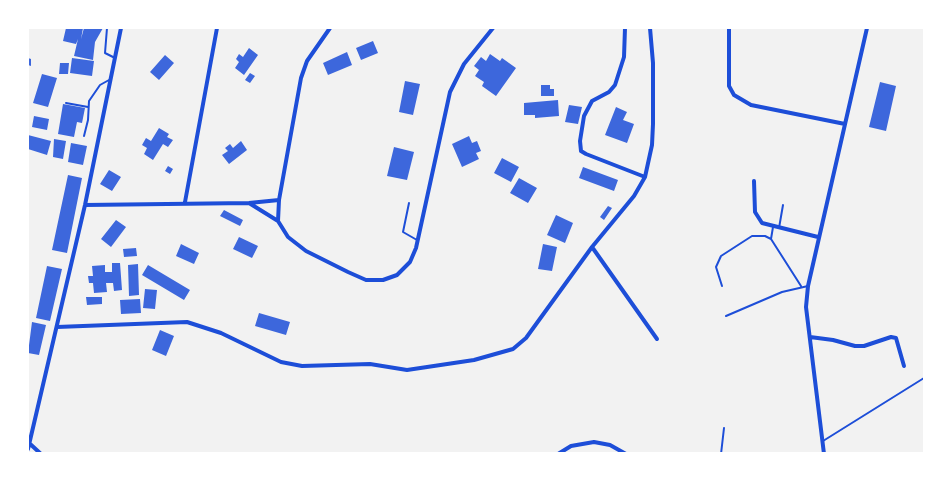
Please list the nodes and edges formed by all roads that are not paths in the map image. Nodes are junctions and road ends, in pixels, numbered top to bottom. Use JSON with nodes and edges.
{"nodes":[{"id":1,"x":107,"y":28,"type":"edge"},
{"id":2,"x":121,"y":28,"type":"edge"},
{"id":3,"x":217,"y":28,"type":"edge"},
{"id":4,"x":330,"y":28,"type":"edge"},
{"id":5,"x":493,"y":28,"type":"edge"},
{"id":6,"x":625,"y":28,"type":"edge"},
{"id":7,"x":650,"y":28,"type":"edge"},
{"id":8,"x":729,"y":28,"type":"edge"},
{"id":9,"x":867,"y":28,"type":"edge"},
{"id":10,"x":115,"y":58,"type":"junction"},
{"id":11,"x":111,"y":80,"type":"junction"},
{"id":12,"x":66,"y":103,"type":"dead end"},
{"id":13,"x":88,"y":108,"type":"junction"},
{"id":14,"x":845,"y":124,"type":"junction"},
{"id":15,"x":84,"y":136,"type":"dead end"},
{"id":16,"x":645,"y":177,"type":"junction"},
{"id":17,"x":754,"y":181,"type":"dead end"},
{"id":18,"x":280,"y":200,"type":"junction"},
{"id":19,"x":185,"y":202,"type":"junction"},
{"id":20,"x":249,"y":203,"type":"junction"},
{"id":21,"x":409,"y":203,"type":"dead end"},
{"id":22,"x":85,"y":205,"type":"junction"},
{"id":23,"x":783,"y":205,"type":"dead end"},
{"id":24,"x":278,"y":221,"type":"junction"},
{"id":25,"x":772,"y":227,"type":"junction"},
{"id":26,"x":779,"y":229,"type":"junction"},
{"id":27,"x":818,"y":237,"type":"junction"},
{"id":28,"x":771,"y":239,"type":"junction"},
{"id":29,"x":417,"y":240,"type":"junction"},
{"id":30,"x":592,"y":247,"type":"junction"},
{"id":31,"x":722,"y":286,"type":"dead end"},
{"id":32,"x":808,"y":286,"type":"junction"},
{"id":33,"x":802,"y":287,"type":"junction"},
{"id":34,"x":726,"y":316,"type":"dead end"},
{"id":35,"x":57,"y":327,"type":"junction"},
{"id":36,"x":810,"y":337,"type":"junction"},
{"id":37,"x":657,"y":339,"type":"dead end"},
{"id":38,"x":904,"y":366,"type":"dead end"},
{"id":39,"x":924,"y":378,"type":"edge"},
{"id":40,"x":724,"y":428,"type":"dead end"},
{"id":41,"x":823,"y":441,"type":"junction"},
{"id":42,"x":29,"y":443,"type":"edge"},
{"id":43,"x":28,"y":449,"type":"edge"},
{"id":44,"x":41,"y":454,"type":"edge"},
{"id":45,"x":558,"y":454,"type":"edge"},
{"id":46,"x":626,"y":454,"type":"edge"},
{"id":47,"x":721,"y":454,"type":"edge"},
{"id":48,"x":824,"y":454,"type":"edge"}],
"edges":[{"from":1,"to":10,"type":"lane"},
{"from":2,"to":10,"type":"street"},
{"from":3,"to":19,"type":"street"},
{"from":4,"to":18,"type":"street"},
{"from":5,"to":29,"type":"street"},
{"from":6,"to":16,"type":"street"},
{"from":7,"to":16,"type":"street"},
{"from":8,"to":14,"type":"street"},
{"from":9,"to":14,"type":"street"},
{"from":10,"to":11,"type":"street"},
{"from":11,"to":13,"type":"lane"},
{"from":11,"to":22,"type":"street"},
{"from":12,"to":13,"type":"lane"},
{"from":13,"to":15,"type":"lane"},
{"from":14,"to":27,"type":"street"},
{"from":16,"to":30,"type":"street"},
{"from":17,"to":25,"type":"street"},
{"from":18,"to":20,"type":"street"},
{"from":18,"to":24,"type":"street"},
{"from":19,"to":20,"type":"street"},
{"from":19,"to":22,"type":"street"},
{"from":20,"to":24,"type":"street"},
{"from":21,"to":29,"type":"lane"},
{"from":22,"to":35,"type":"street"},
{"from":23,"to":26,"type":"lane"},
{"from":24,"to":29,"type":"street"},
{"from":25,"to":26,"type":"street"},
{"from":25,"to":28,"type":"lane"},
{"from":26,"to":27,"type":"street"},
{"from":27,"to":32,"type":"street"},
{"from":28,"to":31,"type":"lane"},
{"from":28,"to":33,"type":"lane"},
{"from":30,"to":35,"type":"street"},
{"from":30,"to":37,"type":"street"},
{"from":32,"to":33,"type":"lane"},
{"from":32,"to":36,"type":"street"},
{"from":33,"to":34,"type":"lane"},
{"from":35,"to":42,"type":"street"},
{"from":36,"to":38,"type":"street"},
{"from":36,"to":41,"type":"street"},
{"from":39,"to":41,"type":"lane"},
{"from":40,"to":47,"type":"lane"},
{"from":41,"to":48,"type":"street"},
{"from":42,"to":43,"type":"street"},
{"from":42,"to":44,"type":"street"},
{"from":45,"to":46,"type":"street"}]}
